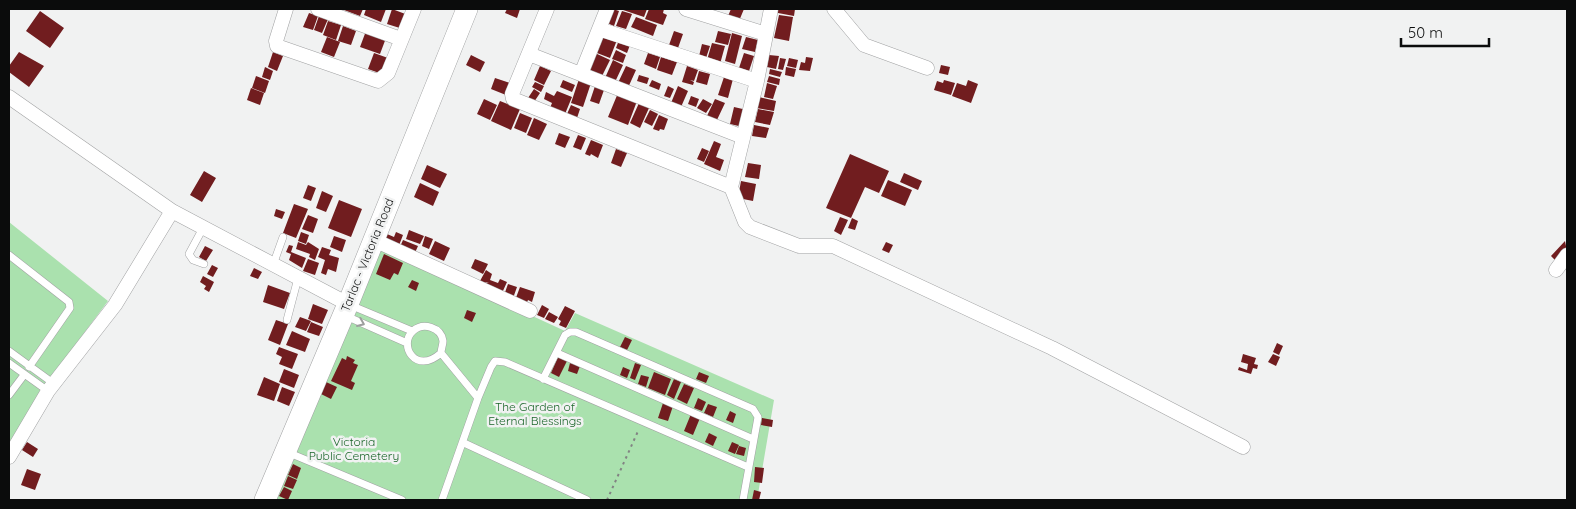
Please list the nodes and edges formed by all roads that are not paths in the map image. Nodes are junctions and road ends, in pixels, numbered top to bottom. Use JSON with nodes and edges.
{"nodes":[{"id":1,"x":286,"y":9,"type":"edge"},
{"id":2,"x":318,"y":9,"type":"edge"},
{"id":3,"x":414,"y":9,"type":"edge"},
{"id":4,"x":467,"y":9,"type":"edge"},
{"id":5,"x":547,"y":9,"type":"edge"},
{"id":6,"x":607,"y":9,"type":"edge"},
{"id":7,"x":686,"y":9,"type":"edge"},
{"id":8,"x":771,"y":9,"type":"edge"},
{"id":9,"x":834,"y":9,"type":"edge"},
{"id":10,"x":599,"y":29,"type":"junction"},
{"id":11,"x":766,"y":34,"type":"junction"},
{"id":12,"x":401,"y":39,"type":"junction"},
{"id":13,"x":529,"y":54,"type":"junction"},
{"id":14,"x":927,"y":68,"type":"dead end"},
{"id":15,"x":580,"y":74,"type":"junction"},
{"id":16,"x":756,"y":81,"type":"junction"},
{"id":17,"x":9,"y":97,"type":"edge"},
{"id":18,"x":743,"y":137,"type":"junction"},
{"id":19,"x":731,"y":187,"type":"junction"},
{"id":20,"x":172,"y":211,"type":"junction"},
{"id":21,"x":203,"y":228,"type":"junction"},
{"id":22,"x":282,"y":237,"type":"dead end"},
{"id":23,"x":374,"y":240,"type":"junction"},
{"id":24,"x":9,"y":255,"type":"edge"},
{"id":25,"x":1567,"y":255,"type":"edge"},
{"id":26,"x":204,"y":264,"type":"dead end"},
{"id":27,"x":273,"y":265,"type":"junction"},
{"id":28,"x":1556,"y":270,"type":"dead end"},
{"id":29,"x":298,"y":278,"type":"junction"},
{"id":30,"x":346,"y":310,"type":"junction"},
{"id":31,"x":530,"y":311,"type":"dead end"},
{"id":32,"x":287,"y":320,"type":"dead end"},
{"id":33,"x":412,"y":331,"type":"junction"},
{"id":34,"x":407,"y":343,"type":"junction"},
{"id":35,"x":9,"y":351,"type":"edge"},
{"id":36,"x":557,"y":352,"type":"junction"},
{"id":37,"x":441,"y":353,"type":"junction"},
{"id":38,"x":9,"y":363,"type":"edge"},
{"id":39,"x":27,"y":364,"type":"junction"},
{"id":40,"x":21,"y":372,"type":"junction"},
{"id":41,"x":543,"y":379,"type":"junction"},
{"id":42,"x":50,"y":387,"type":"junction"},
{"id":43,"x":9,"y":395,"type":"edge"},
{"id":44,"x":478,"y":398,"type":"junction"},
{"id":45,"x":753,"y":439,"type":"junction"},
{"id":46,"x":464,"y":443,"type":"junction"},
{"id":47,"x":1243,"y":447,"type":"dead end"},
{"id":48,"x":285,"y":451,"type":"junction"},
{"id":49,"x":9,"y":457,"type":"edge"},
{"id":50,"x":748,"y":467,"type":"junction"},
{"id":51,"x":264,"y":500,"type":"edge"},
{"id":52,"x":402,"y":500,"type":"edge"},
{"id":53,"x":442,"y":500,"type":"edge"},
{"id":54,"x":587,"y":500,"type":"edge"},
{"id":55,"x":743,"y":500,"type":"edge"}],
"edges":[{"from":1,"to":12,"type":"street"},
{"from":2,"to":12,"type":"street"},
{"from":3,"to":12,"type":"street"},
{"from":4,"to":23,"type":"main road","name":"Tarlac - Victoria Road"},
{"from":5,"to":13,"type":"street"},
{"from":6,"to":10,"type":"street"},
{"from":7,"to":11,"type":"street"},
{"from":8,"to":11,"type":"street"},
{"from":9,"to":14,"type":"street"},
{"from":10,"to":15,"type":"street"},
{"from":10,"to":16,"type":"street"},
{"from":11,"to":16,"type":"street"},
{"from":13,"to":15,"type":"street"},
{"from":13,"to":19,"type":"street"},
{"from":15,"to":18,"type":"street"},
{"from":16,"to":18,"type":"street"},
{"from":17,"to":20,"type":"street"},
{"from":18,"to":19,"type":"street"},
{"from":19,"to":47,"type":"street"},
{"from":20,"to":21,"type":"street"},
{"from":20,"to":42,"type":"street"},
{"from":21,"to":26,"type":"lane"},
{"from":21,"to":27,"type":"street"},
{"from":22,"to":27,"type":"lane"},
{"from":23,"to":30,"type":"main road","name":"Tarlac - Victoria Road"},
{"from":23,"to":31,"type":"street"},
{"from":24,"to":39,"type":"lane"},
{"from":25,"to":28,"type":"street"},
{"from":27,"to":29,"type":"street"},
{"from":29,"to":30,"type":"street"},
{"from":29,"to":32,"type":"lane"},
{"from":30,"to":33,"type":"lane"},
{"from":30,"to":34,"type":"lane","one_way":true},
{"from":30,"to":48,"type":"main road","name":"Tarlac - Victoria Road"},
{"from":33,"to":34,"type":"lane"},
{"from":33,"to":37,"type":"lane"},
{"from":34,"to":37,"type":"lane"},
{"from":35,"to":39,"type":"lane"},
{"from":36,"to":41,"type":"lane"},
{"from":36,"to":45,"type":"lane"},
{"from":36,"to":45,"type":"lane"},
{"from":37,"to":44,"type":"lane"},
{"from":38,"to":40,"type":"lane"},
{"from":39,"to":40,"type":"lane"},
{"from":39,"to":42,"type":"lane"},
{"from":40,"to":42,"type":"lane"},
{"from":40,"to":43,"type":"lane"},
{"from":41,"to":44,"type":"lane"},
{"from":41,"to":50,"type":"lane"},
{"from":42,"to":49,"type":"street"},
{"from":44,"to":46,"type":"lane"},
{"from":45,"to":50,"type":"lane"},
{"from":46,"to":53,"type":"lane"},
{"from":46,"to":54,"type":"lane"},
{"from":48,"to":51,"type":"main road","name":"Tarlac - Victoria Road"},
{"from":48,"to":52,"type":"lane"},
{"from":50,"to":55,"type":"lane"}]}
